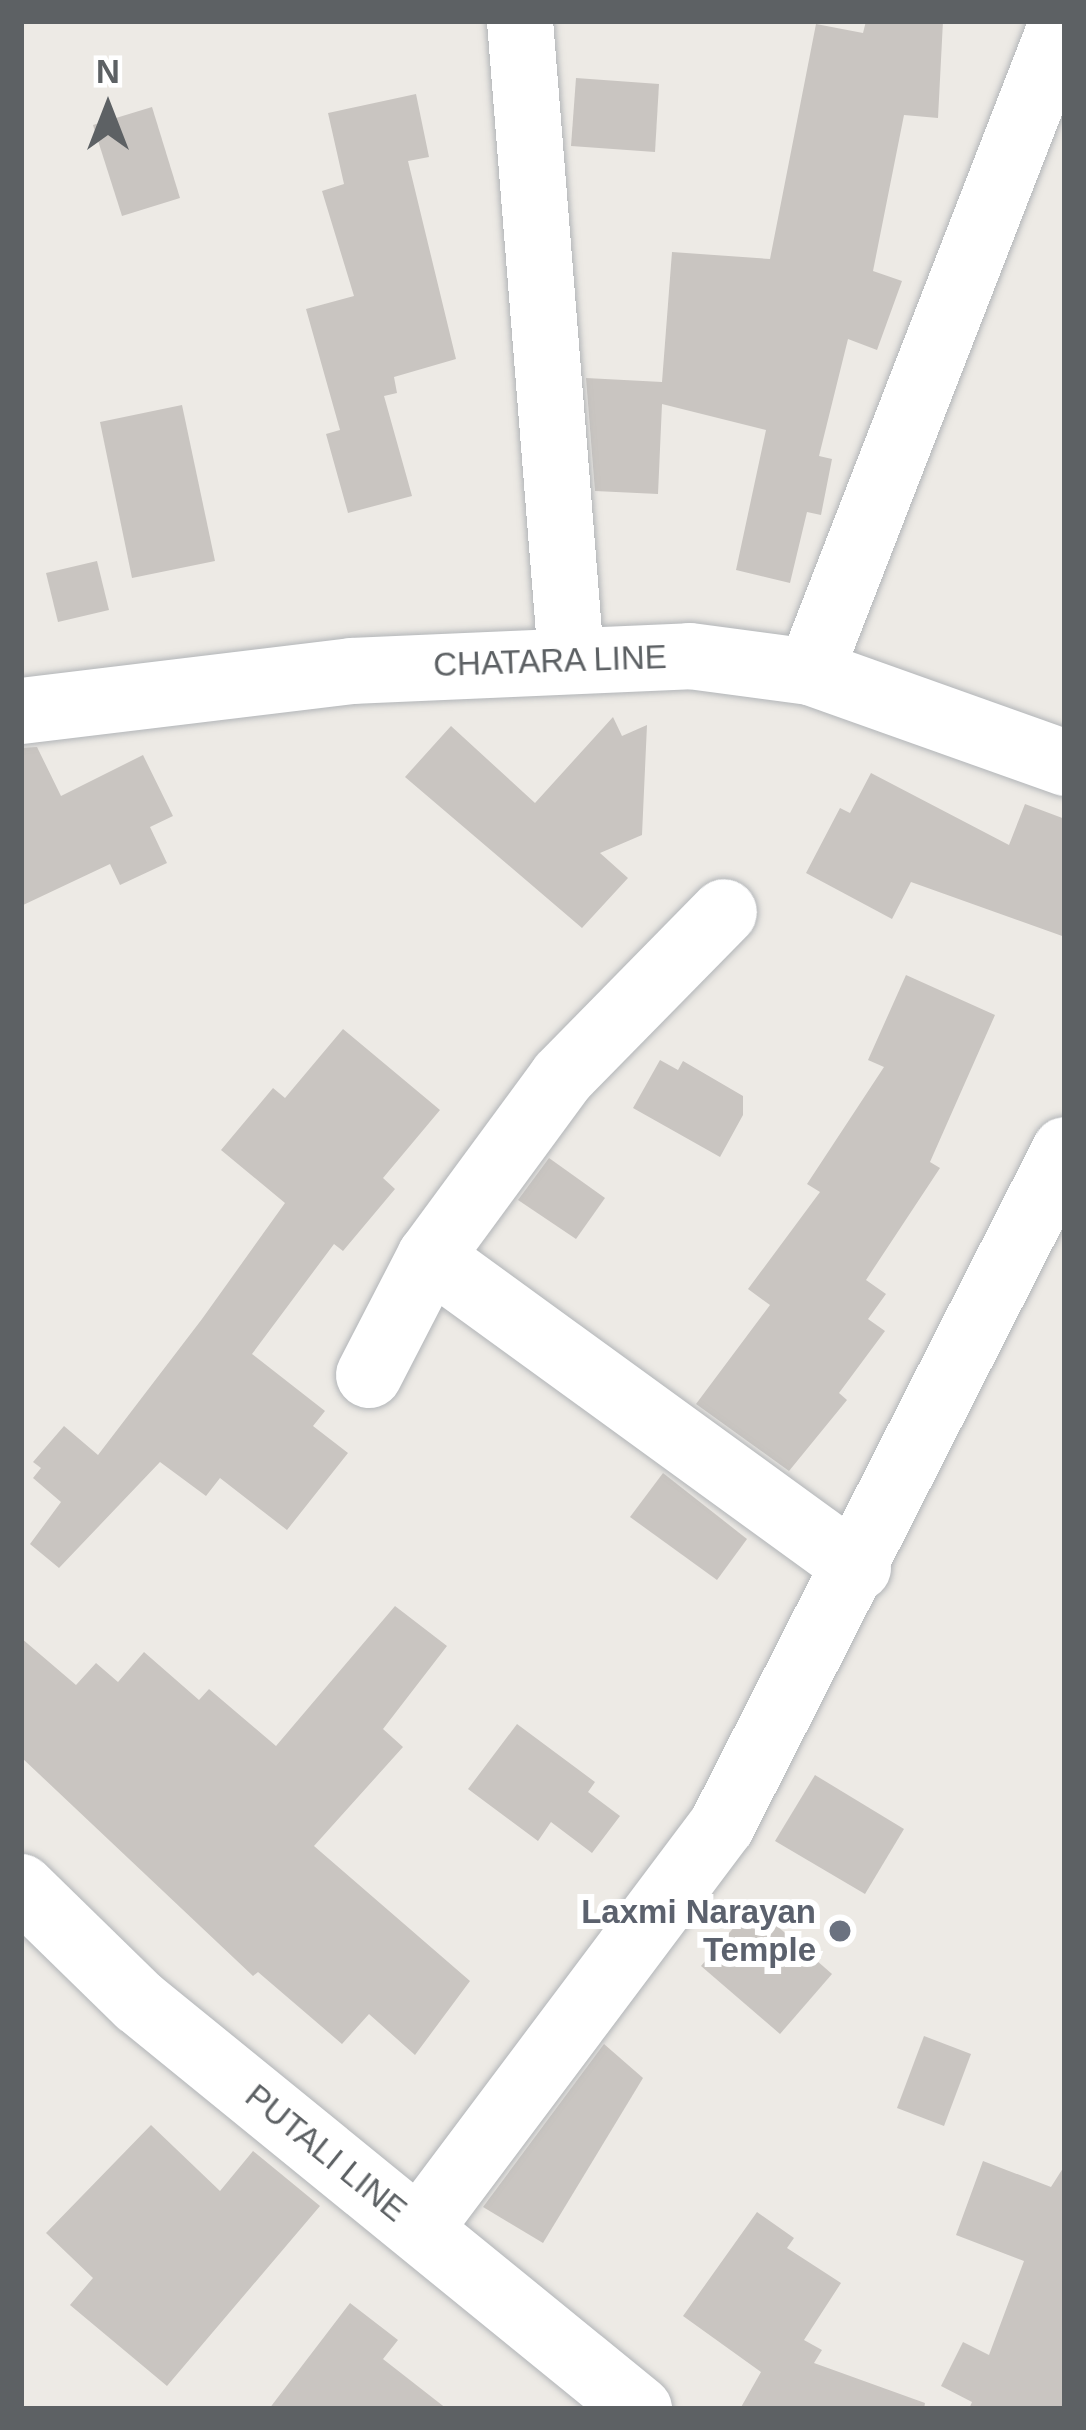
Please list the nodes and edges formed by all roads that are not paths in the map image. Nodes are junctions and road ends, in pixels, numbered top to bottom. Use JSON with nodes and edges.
{"nodes":[{"id":1,"x":520,"y":21,"type":"edge"},
{"id":2,"x":1063,"y":21,"type":"edge"},
{"id":3,"x":572,"y":658,"type":"junction"},
{"id":4,"x":810,"y":672,"type":"junction"},
{"id":5,"x":21,"y":711,"type":"edge"},
{"id":6,"x":1065,"y":763,"type":"edge"},
{"id":7,"x":724,"y":912,"type":"dead end"},
{"id":8,"x":1065,"y":1150,"type":"edge"},
{"id":9,"x":430,"y":1257,"type":"junction"},
{"id":10,"x":370,"y":1375,"type":"dead end"},
{"id":11,"x":858,"y":1568,"type":"junction"},
{"id":12,"x":21,"y":1887,"type":"edge"},
{"id":13,"x":419,"y":2228,"type":"junction"},
{"id":14,"x":639,"y":2409,"type":"edge"}],
"edges":[{"from":1,"to":3,"type":"street"},
{"from":2,"to":4,"type":"street"},
{"from":3,"to":4,"type":"street","name":"CHATARA LINE"},
{"from":3,"to":5,"type":"street","name":"CHATARA LINE"},
{"from":4,"to":6,"type":"street","name":"CHATARA LINE"},
{"from":7,"to":9,"type":"street"},
{"from":8,"to":11,"type":"street"},
{"from":9,"to":10,"type":"street"},
{"from":9,"to":11,"type":"street"},
{"from":11,"to":13,"type":"street"},
{"from":12,"to":13,"type":"street","name":"PUTALI LINE"},
{"from":13,"to":14,"type":"street","name":"PUTALI LINE"}]}
